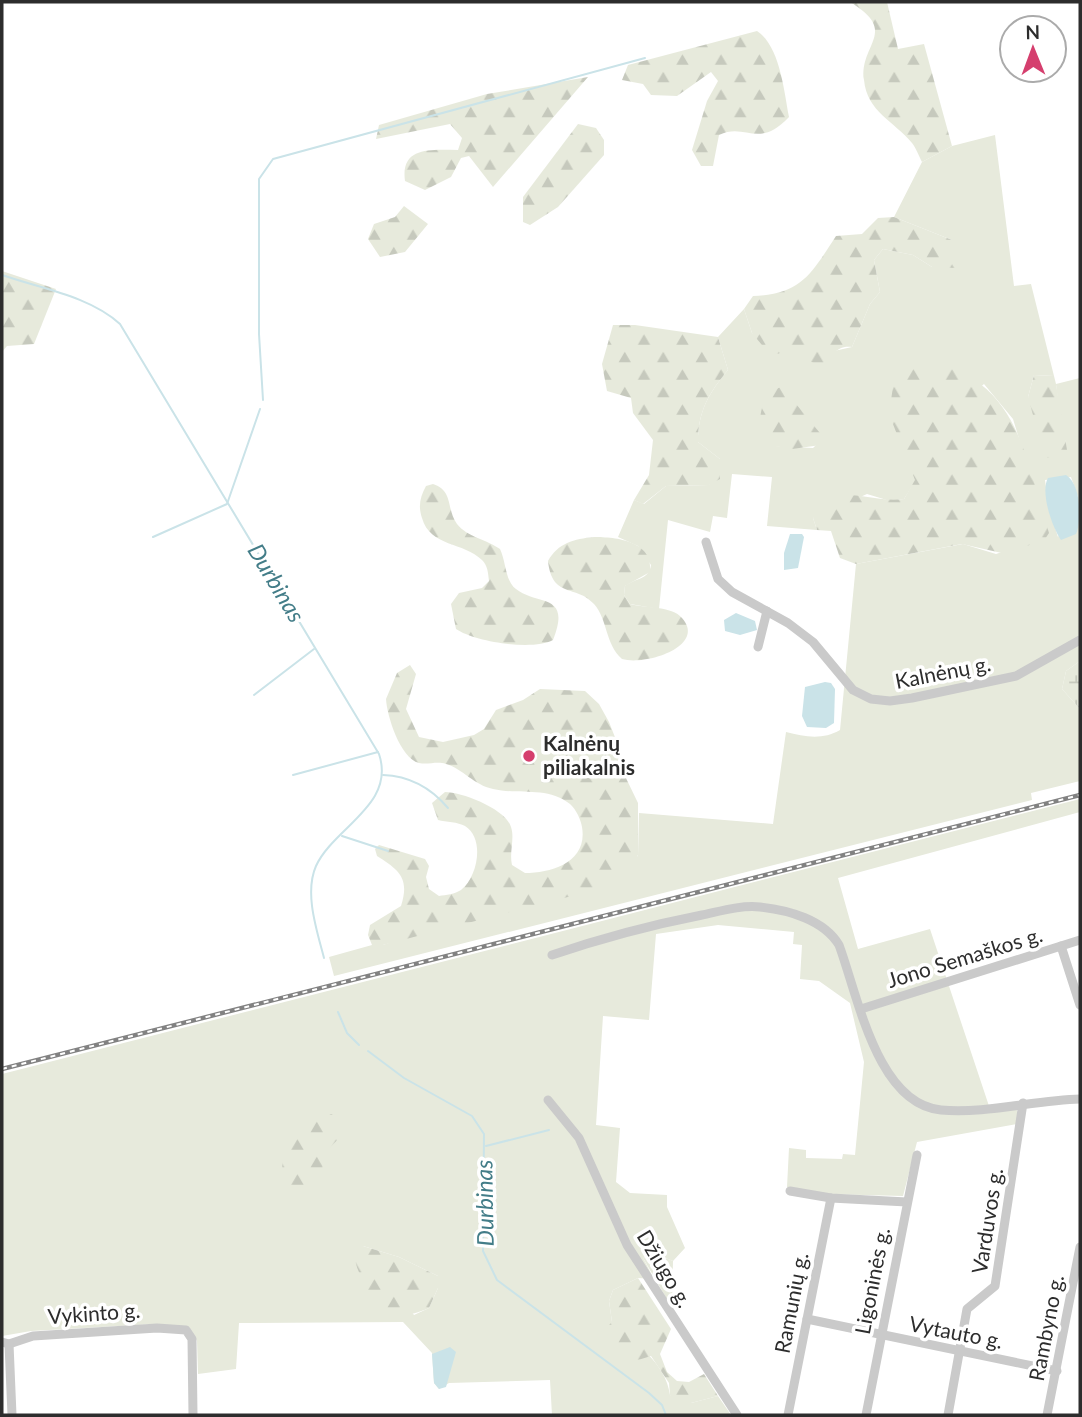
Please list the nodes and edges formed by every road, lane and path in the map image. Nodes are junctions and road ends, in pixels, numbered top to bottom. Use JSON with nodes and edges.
{"nodes":[{"id":1,"x":706,"y":542,"type":"dead end"},
{"id":2,"x":767,"y":611,"type":"junction"},
{"id":3,"x":1080,"y":640,"type":"edge"},
{"id":4,"x":758,"y":647,"type":"dead end"},
{"id":5,"x":1080,"y":940,"type":"edge"},
{"id":6,"x":1061,"y":946,"type":"junction"},
{"id":7,"x":552,"y":955,"type":"dead end"},
{"id":8,"x":1080,"y":1005,"type":"edge"},
{"id":9,"x":861,"y":1009,"type":"junction"},
{"id":10,"x":1080,"y":1098,"type":"edge"},
{"id":11,"x":548,"y":1100,"type":"dead end"},
{"id":12,"x":1023,"y":1103,"type":"junction"},
{"id":13,"x":916,"y":1155,"type":"dead end"},
{"id":14,"x":790,"y":1191,"type":"dead end"},
{"id":15,"x":831,"y":1198,"type":"junction"},
{"id":16,"x":907,"y":1202,"type":"junction"},
{"id":17,"x":1080,"y":1247,"type":"edge"},
{"id":18,"x":807,"y":1319,"type":"junction"},
{"id":19,"x":880,"y":1336,"type":"junction"},
{"id":20,"x":6,"y":1343,"type":"edge"},
{"id":21,"x":959,"y":1351,"type":"junction"},
{"id":22,"x":1057,"y":1371,"type":"junction"},
{"id":23,"x":12,"y":1415,"type":"edge"},
{"id":24,"x":193,"y":1415,"type":"edge"},
{"id":25,"x":737,"y":1415,"type":"edge"},
{"id":26,"x":788,"y":1415,"type":"edge"},
{"id":27,"x":866,"y":1415,"type":"edge"},
{"id":28,"x":948,"y":1415,"type":"edge"},
{"id":29,"x":1047,"y":1415,"type":"edge"}],
"edges":[{"from":1,"to":2,"type":"street","name":"Kalnėnų g."},
{"from":2,"to":3,"type":"street","name":"Kalnėnų g."},
{"from":2,"to":4,"type":"street"},
{"from":5,"to":6,"type":"street","name":"Jono Semaškos g."},
{"from":6,"to":8,"type":"street"},
{"from":6,"to":9,"type":"street","name":"Jono Semaškos g."},
{"from":7,"to":9,"type":"street"},
{"from":9,"to":12,"type":"street"},
{"from":10,"to":12,"type":"street"},
{"from":11,"to":25,"type":"street","name":"Džiugo g."},
{"from":12,"to":21,"type":"street","name":"Varduvos g."},
{"from":13,"to":16,"type":"street","name":"Ligoninės g."},
{"from":14,"to":15,"type":"street"},
{"from":15,"to":16,"type":"street"},
{"from":15,"to":18,"type":"street","name":"Ramunių g."},
{"from":16,"to":19,"type":"street","name":"Ligoninės g."},
{"from":17,"to":22,"type":"street","name":"Rambyno g."},
{"from":18,"to":19,"type":"street","name":"Vytauto g."},
{"from":18,"to":26,"type":"street","name":"Ramunių g."},
{"from":19,"to":21,"type":"street","name":"Vytauto g."},
{"from":19,"to":27,"type":"street","name":"Ligoninės g."},
{"from":20,"to":23,"type":"street"},
{"from":20,"to":24,"type":"street","name":"Vykinto g."},
{"from":21,"to":22,"type":"street","name":"Vytauto g."},
{"from":21,"to":28,"type":"street","name":"Varduvos g."},
{"from":22,"to":29,"type":"street","name":"Rambyno g."}]}
